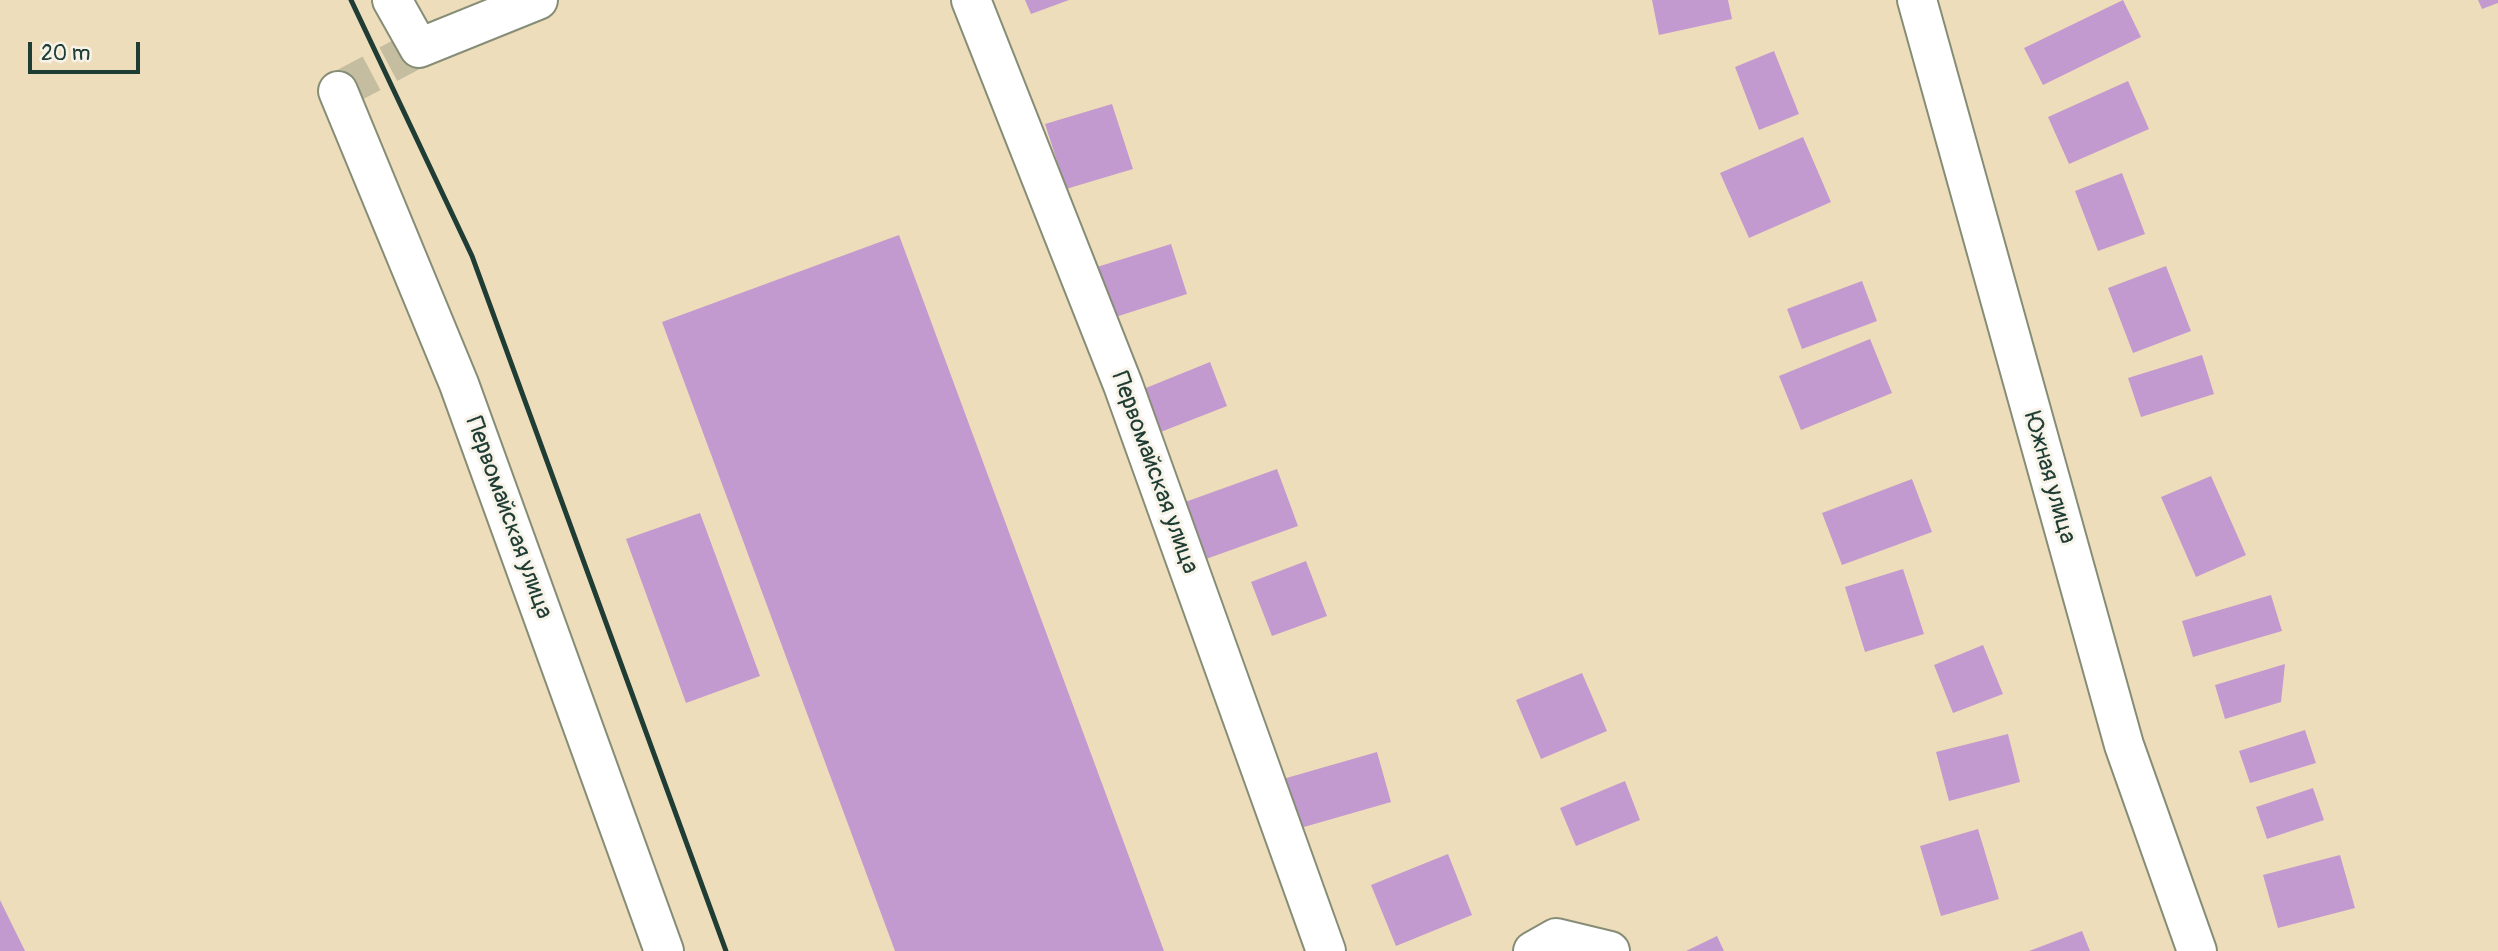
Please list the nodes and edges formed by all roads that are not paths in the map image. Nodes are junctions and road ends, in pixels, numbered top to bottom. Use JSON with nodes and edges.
{"nodes":[{"id":1,"x":392,"y":0,"type":"edge"},
{"id":2,"x":538,"y":0,"type":"edge"},
{"id":3,"x":971,"y":0,"type":"edge"},
{"id":4,"x":1917,"y":0,"type":"edge"},
{"id":5,"x":338,"y":91,"type":"dead end"},
{"id":6,"x":663,"y":951,"type":"edge"},
{"id":7,"x":1326,"y":951,"type":"edge"},
{"id":8,"x":1533,"y":951,"type":"edge"},
{"id":9,"x":1610,"y":951,"type":"edge"},
{"id":10,"x":2197,"y":951,"type":"edge"}],
"edges":[{"from":1,"to":2,"type":"street"},
{"from":3,"to":7,"type":"street","name":"Первомайская улица"},
{"from":4,"to":10,"type":"street","name":"Южная улица"},
{"from":5,"to":6,"type":"street","name":"Первомайская улица"},
{"from":8,"to":9,"type":"street"}]}
